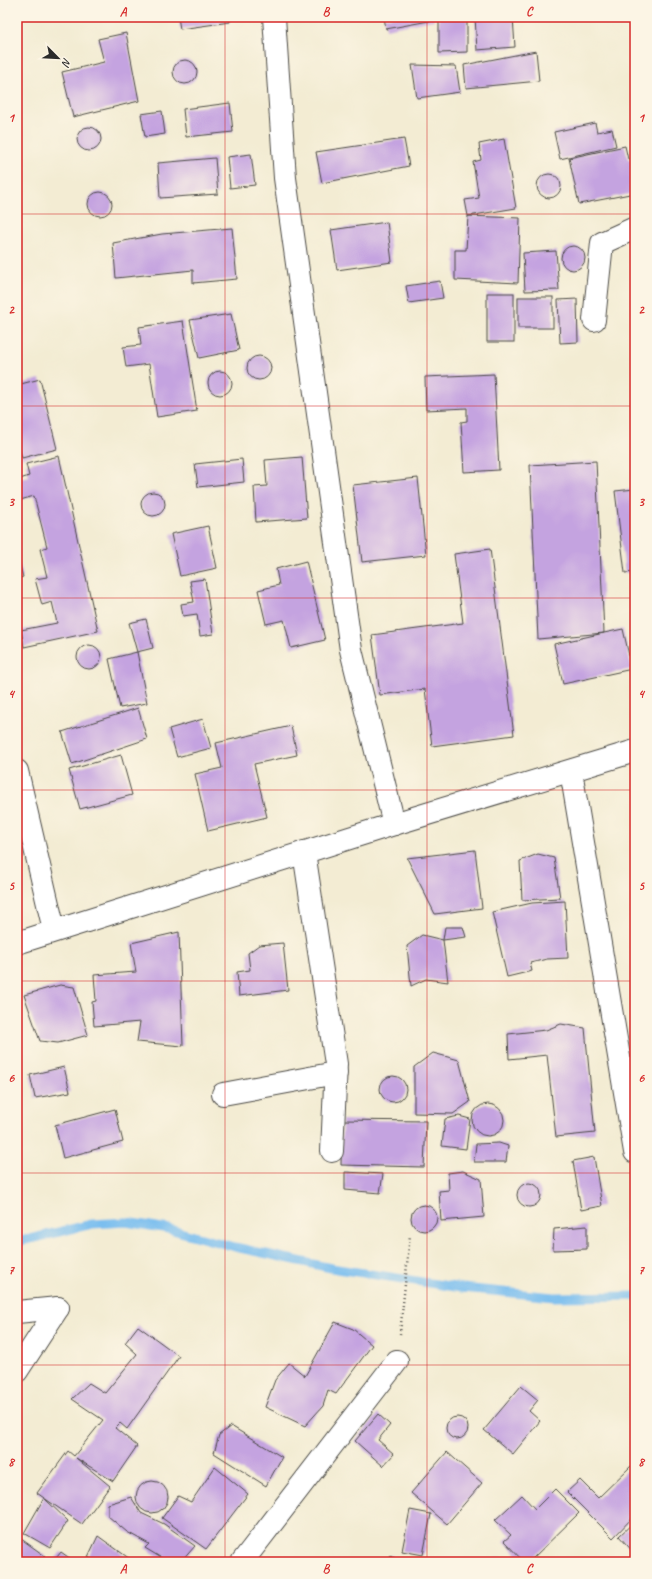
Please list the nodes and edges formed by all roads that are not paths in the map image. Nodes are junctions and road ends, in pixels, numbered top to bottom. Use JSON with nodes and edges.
{"nodes":[{"id":1,"x":274,"y":17,"type":"edge"},
{"id":2,"x":635,"y":228,"type":"edge"},
{"id":3,"x":594,"y":320,"type":"dead end"},
{"id":4,"x":635,"y":751,"type":"edge"},
{"id":5,"x":17,"y":771,"type":"edge"},
{"id":6,"x":571,"y":771,"type":"junction"},
{"id":7,"x":394,"y":824,"type":"junction"},
{"id":8,"x":304,"y":852,"type":"junction"},
{"id":9,"x":54,"y":930,"type":"junction"},
{"id":10,"x":17,"y":943,"type":"edge"},
{"id":11,"x":336,"y":1073,"type":"junction"},
{"id":12,"x":223,"y":1094,"type":"dead end"},
{"id":13,"x":332,"y":1151,"type":"dead end"},
{"id":14,"x":635,"y":1152,"type":"edge"},
{"id":15,"x":17,"y":1312,"type":"edge"},
{"id":16,"x":398,"y":1361,"type":"road end"},
{"id":17,"x":17,"y":1371,"type":"edge"},
{"id":18,"x":242,"y":1562,"type":"edge"}],
"edges":[{"from":1,"to":7,"type":"street"},
{"from":2,"to":3,"type":"street"},
{"from":4,"to":6,"type":"street"},
{"from":5,"to":9,"type":"street"},
{"from":6,"to":7,"type":"street"},
{"from":6,"to":14,"type":"street"},
{"from":7,"to":8,"type":"street"},
{"from":8,"to":9,"type":"street"},
{"from":8,"to":11,"type":"street"},
{"from":9,"to":10,"type":"street"},
{"from":11,"to":12,"type":"street"},
{"from":11,"to":13,"type":"street"},
{"from":15,"to":17,"type":"street"},
{"from":16,"to":18,"type":"street"}]}
